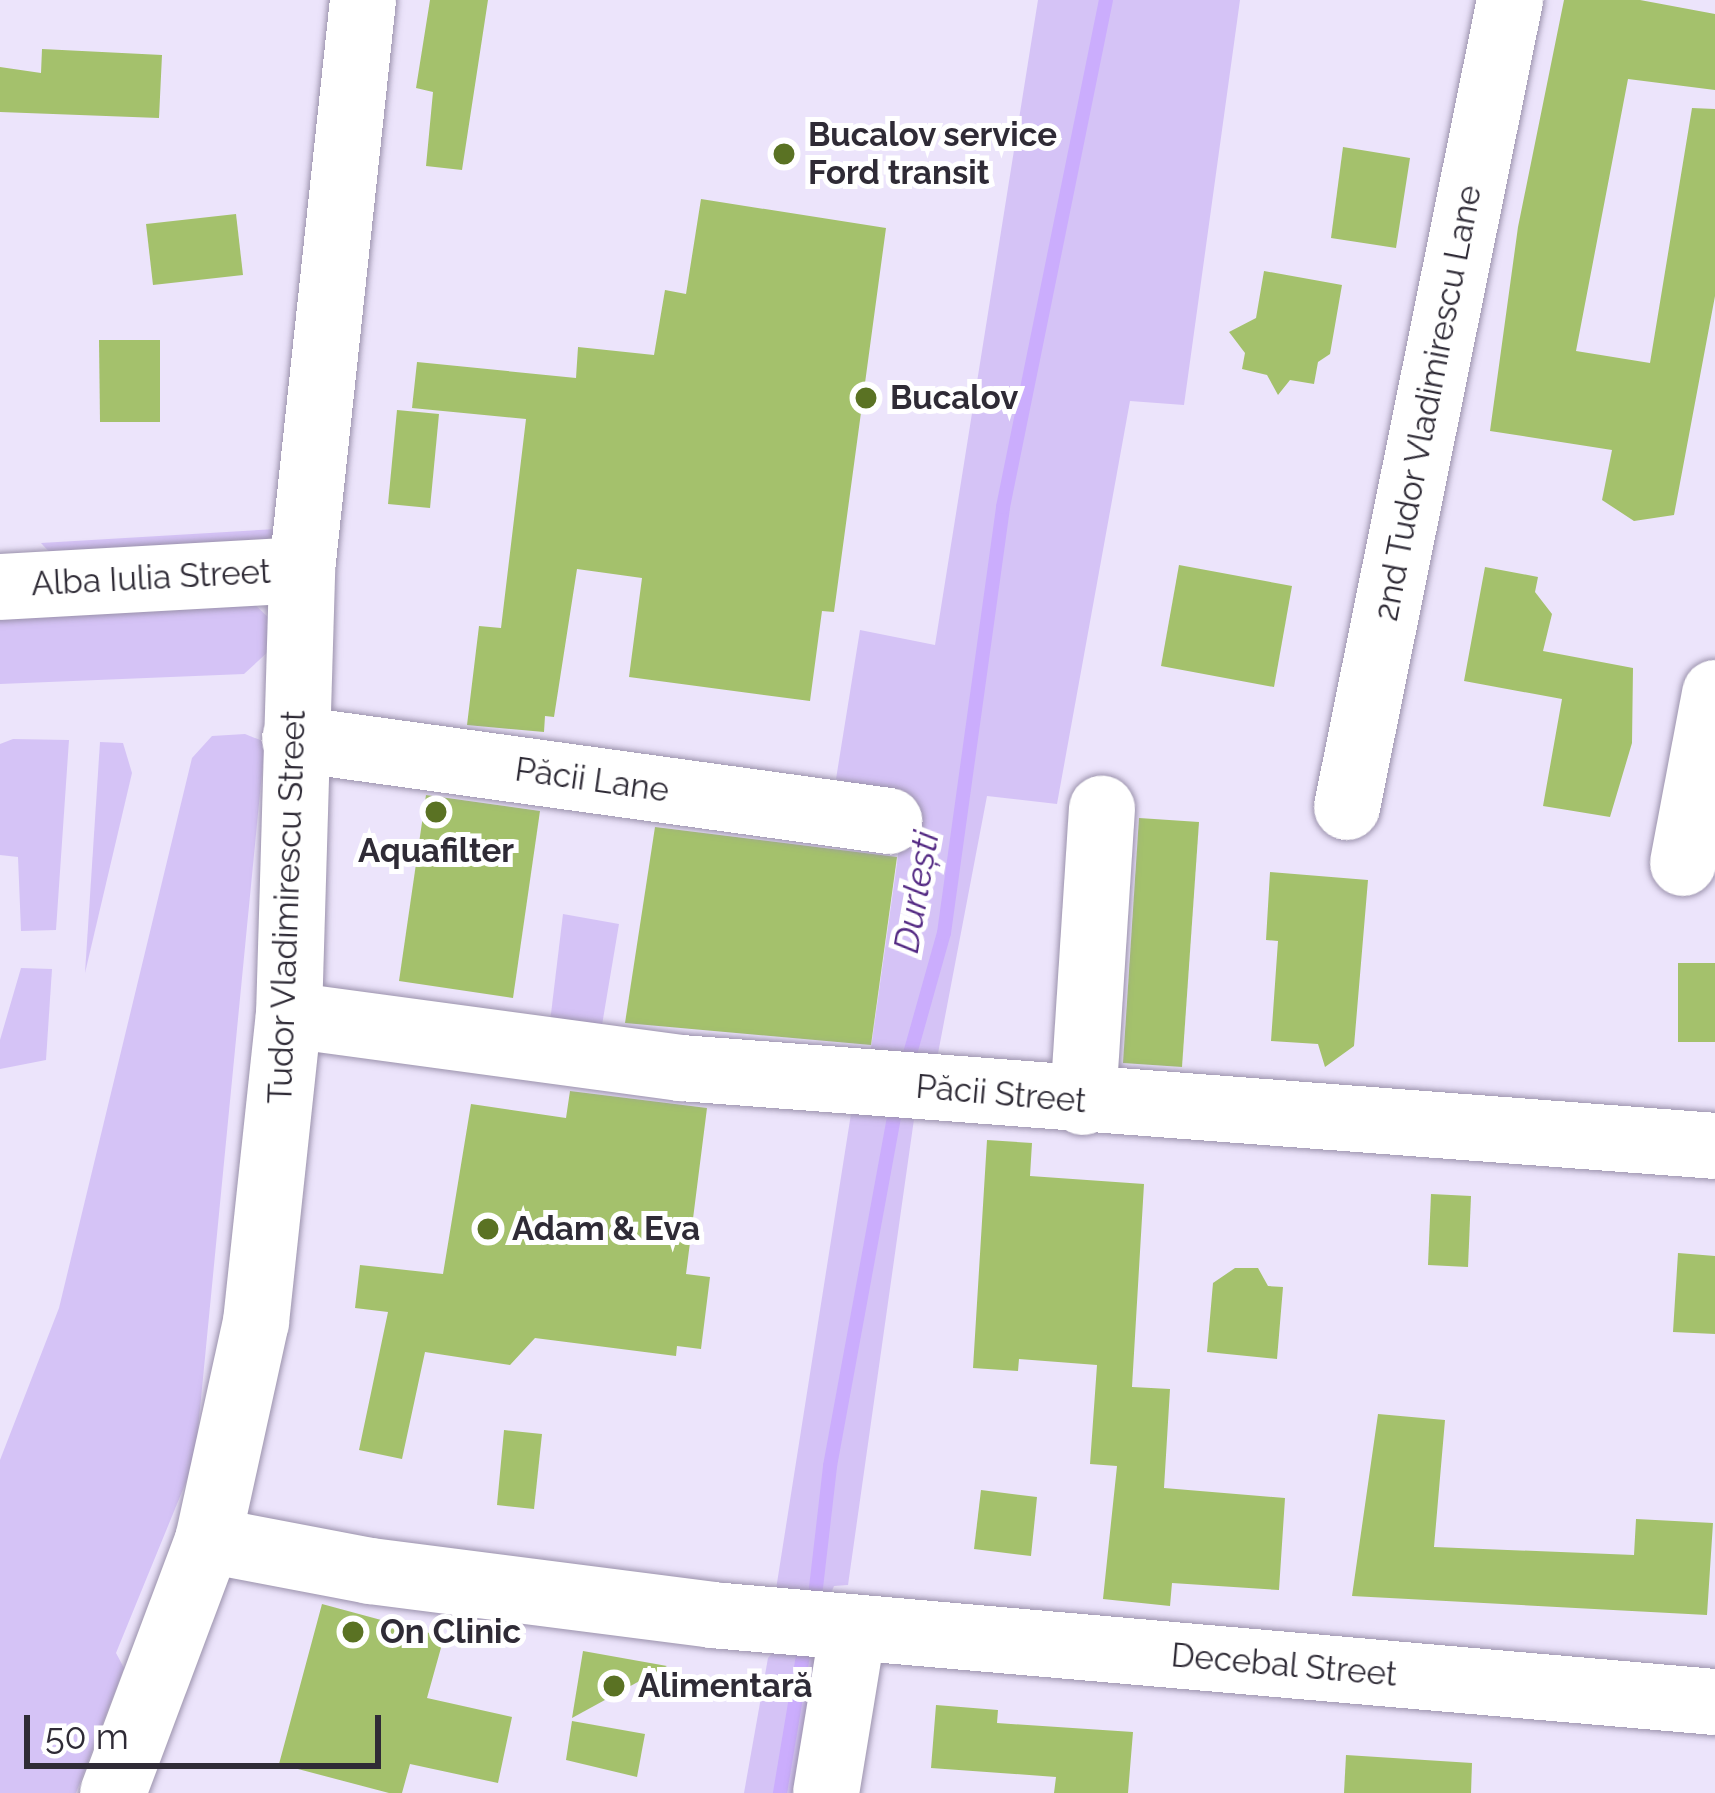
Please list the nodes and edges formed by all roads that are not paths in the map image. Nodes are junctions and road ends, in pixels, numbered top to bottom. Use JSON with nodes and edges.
{"nodes":[{"id":1,"x":363,"y":0,"type":"edge"},
{"id":2,"x":1510,"y":0,"type":"edge"},
{"id":3,"x":302,"y":570,"type":"junction"},
{"id":4,"x":0,"y":586,"type":"edge"},
{"id":5,"x":1715,"y":693,"type":"edge"},
{"id":6,"x":295,"y":739,"type":"junction"},
{"id":7,"x":1347,"y":807,"type":"dead end"},
{"id":8,"x":1102,"y":809,"type":"dead end"},
{"id":9,"x":889,"y":821,"type":"dead end"},
{"id":10,"x":1683,"y":863,"type":"dead end"},
{"id":11,"x":289,"y":1015,"type":"junction"},
{"id":12,"x":1083,"y":1102,"type":"junction"},
{"id":13,"x":1715,"y":1146,"type":"edge"},
{"id":14,"x":208,"y":1540,"type":"junction"},
{"id":15,"x":847,"y":1627,"type":"junction"},
{"id":16,"x":1715,"y":1702,"type":"edge"},
{"id":17,"x":113,"y":1793,"type":"edge"},
{"id":18,"x":826,"y":1793,"type":"edge"}],
"edges":[{"from":1,"to":3,"type":"street","name":"Tudor Vladimirescu Street"},
{"from":2,"to":7,"type":"street","name":"2nd Tudor Vladimirescu Lane"},
{"from":3,"to":4,"type":"street","name":"Alba Iulia Street"},
{"from":3,"to":6,"type":"street","name":"Tudor Vladimirescu Street"},
{"from":5,"to":10,"type":"street"},
{"from":6,"to":9,"type":"street","name":"Păcii Lane"},
{"from":6,"to":11,"type":"street","name":"Tudor Vladimirescu Street"},
{"from":8,"to":12,"type":"street"},
{"from":11,"to":12,"type":"street","name":"Păcii Street"},
{"from":11,"to":14,"type":"street","name":"Tudor Vladimirescu Street"},
{"from":12,"to":13,"type":"street","name":"Păcii Street"},
{"from":14,"to":15,"type":"street","name":"Decebal Street"},
{"from":14,"to":17,"type":"street","name":"Tudor Vladimirescu Street"},
{"from":15,"to":16,"type":"street","name":"Decebal Street"},
{"from":15,"to":18,"type":"street"}]}
